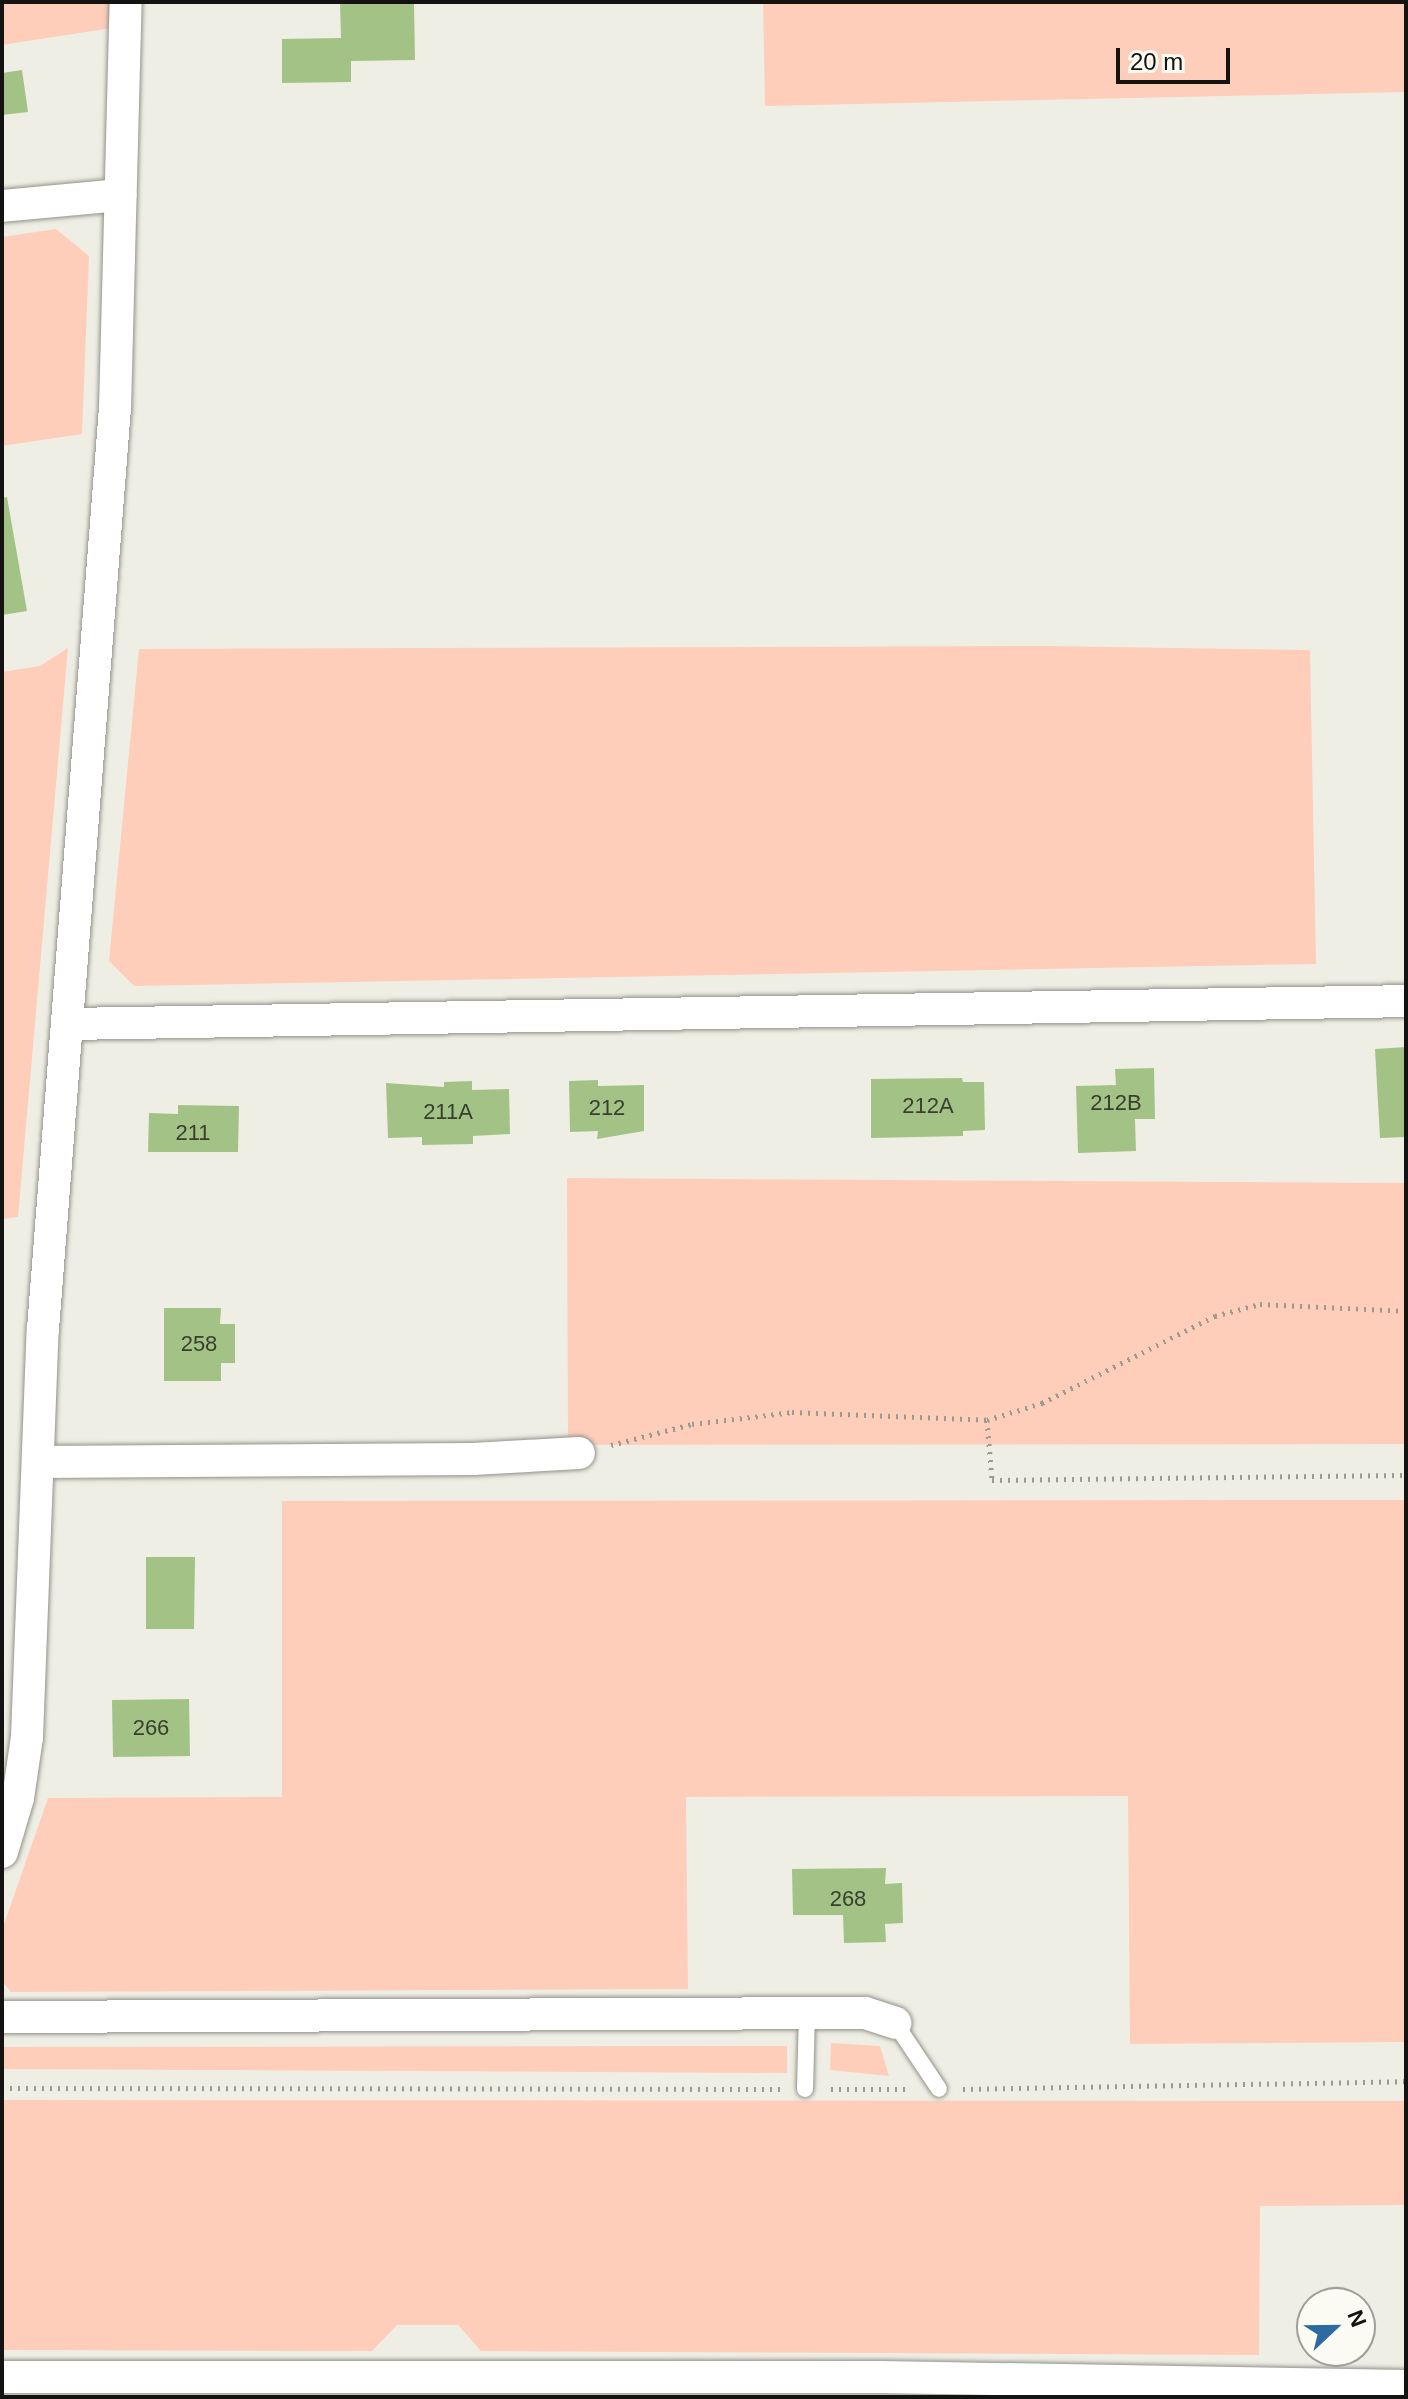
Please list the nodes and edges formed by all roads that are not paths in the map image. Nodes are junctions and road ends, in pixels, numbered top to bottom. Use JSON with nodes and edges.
{"nodes":[{"id":1,"x":126,"y":2,"type":"edge"},
{"id":2,"x":120,"y":195,"type":"junction"},
{"id":3,"x":2,"y":206,"type":"edge"},
{"id":4,"x":1406,"y":1001,"type":"edge"},
{"id":5,"x":68,"y":1024,"type":"junction"},
{"id":6,"x":579,"y":1453,"type":"road end"},
{"id":7,"x":38,"y":1462,"type":"junction"},
{"id":8,"x":2,"y":1852,"type":"edge"},
{"id":9,"x":807,"y":2014,"type":"junction"},
{"id":10,"x":2,"y":2017,"type":"edge"},
{"id":11,"x":895,"y":2023,"type":"joint"},
{"id":12,"x":805,"y":2089,"type":"road end"},
{"id":13,"x":939,"y":2089,"type":"road end"},
{"id":14,"x":2,"y":2377,"type":"edge"},
{"id":15,"x":1406,"y":2386,"type":"edge"},
{"id":16,"x":429,"y":2387,"type":"edge"}],
"edges":[{"from":1,"to":2,"type":"street"},
{"from":2,"to":3,"type":"street"},
{"from":2,"to":5,"type":"street"},
{"from":4,"to":5,"type":"street"},
{"from":5,"to":7,"type":"street"},
{"from":6,"to":7,"type":"street"},
{"from":7,"to":8,"type":"street"},
{"from":9,"to":10,"type":"street"},
{"from":9,"to":11,"type":"street"},
{"from":9,"to":12,"type":"lane"},
{"from":11,"to":13,"type":"lane"},
{"from":14,"to":16,"type":"street"},
{"from":15,"to":16,"type":"street"}]}
